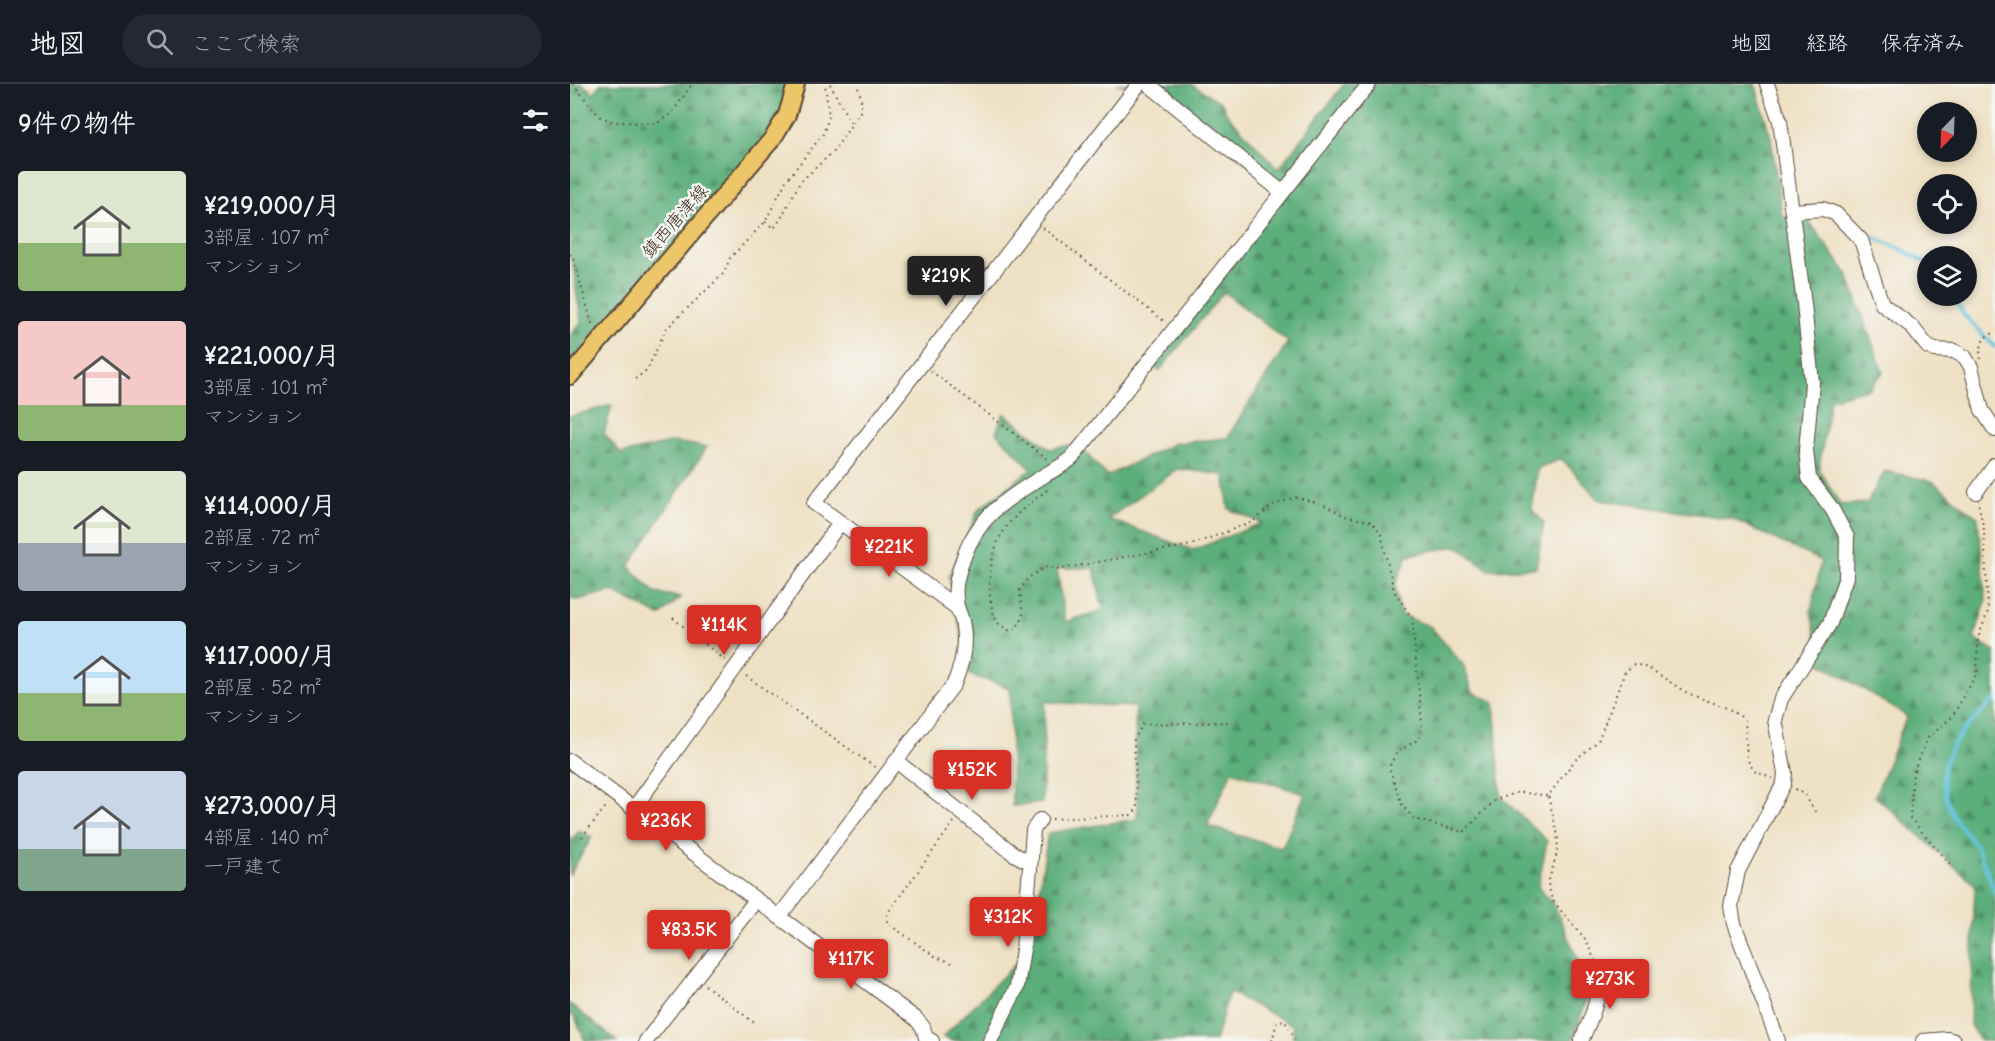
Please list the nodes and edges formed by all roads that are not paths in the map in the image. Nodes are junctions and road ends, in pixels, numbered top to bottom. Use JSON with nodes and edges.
{"nodes":[{"id":1,"x":796,"y":84,"type":"edge"},
{"id":2,"x":1139,"y":84,"type":"edge"},
{"id":3,"x":1148,"y":84,"type":"edge"},
{"id":4,"x":1369,"y":84,"type":"edge"},
{"id":5,"x":1767,"y":84,"type":"edge"},
{"id":6,"x":1282,"y":192,"type":"junction"},
{"id":7,"x":1792,"y":211,"type":"junction"},
{"id":8,"x":570,"y":376,"type":"edge"},
{"id":9,"x":1995,"y":430,"type":"edge"},
{"id":10,"x":1995,"y":465,"type":"edge"},
{"id":11,"x":1976,"y":492,"type":"road end"},
{"id":12,"x":840,"y":523,"type":"junction"},
{"id":13,"x":956,"y":607,"type":"junction"},
{"id":14,"x":570,"y":761,"type":"edge"},
{"id":15,"x":896,"y":761,"type":"junction"},
{"id":16,"x":634,"y":808,"type":"junction"},
{"id":17,"x":1040,"y":820,"type":"road end"},
{"id":18,"x":1031,"y":858,"type":"junction"},
{"id":19,"x":756,"y":900,"type":"junction"},
{"id":20,"x":779,"y":917,"type":"junction"},
{"id":21,"x":1599,"y":972,"type":"road end"},
{"id":22,"x":927,"y":1040,"type":"edge"},
{"id":23,"x":646,"y":1041,"type":"edge"},
{"id":24,"x":990,"y":1041,"type":"edge"},
{"id":25,"x":1581,"y":1041,"type":"edge"},
{"id":26,"x":1778,"y":1041,"type":"edge"},
{"id":27,"x":1923,"y":1041,"type":"edge"},
{"id":28,"x":1954,"y":1041,"type":"edge"}],
"edges":[{"from":1,"to":8,"type":"main road","name":"鎮西唐津線"},
{"from":2,"to":12,"type":"street"},
{"from":3,"to":6,"type":"street"},
{"from":4,"to":6,"type":"street"},
{"from":5,"to":7,"type":"street"},
{"from":6,"to":13,"type":"street"},
{"from":7,"to":9,"type":"street"},
{"from":7,"to":26,"type":"street"},
{"from":10,"to":11,"type":"street"},
{"from":12,"to":13,"type":"street"},
{"from":12,"to":16,"type":"street"},
{"from":13,"to":15,"type":"street"},
{"from":14,"to":16,"type":"street"},
{"from":15,"to":18,"type":"street"},
{"from":15,"to":20,"type":"street"},
{"from":16,"to":19,"type":"street"},
{"from":17,"to":18,"type":"street"},
{"from":18,"to":24,"type":"street"},
{"from":19,"to":20,"type":"street"},
{"from":19,"to":23,"type":"street"},
{"from":20,"to":22,"type":"street"},
{"from":21,"to":25,"type":"street"},
{"from":27,"to":28,"type":"street"}]}
